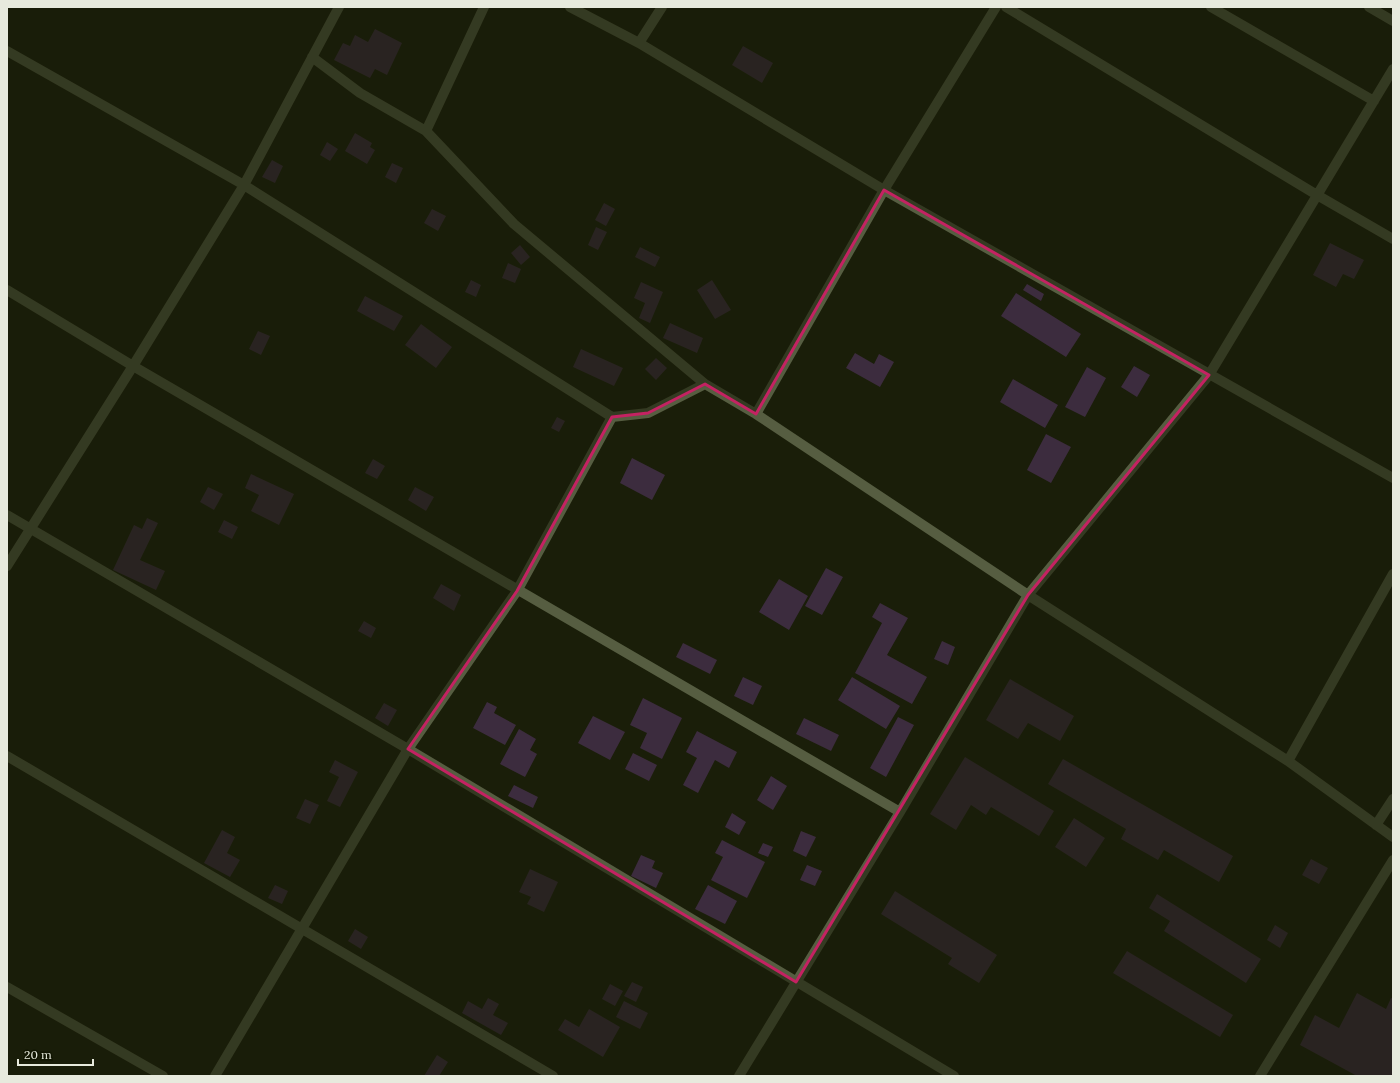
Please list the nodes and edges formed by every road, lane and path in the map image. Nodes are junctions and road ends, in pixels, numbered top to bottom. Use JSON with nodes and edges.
{"nodes":[{"id":1,"x":339,"y":7,"type":"edge"},
{"id":2,"x":484,"y":7,"type":"edge"},
{"id":3,"x":570,"y":7,"type":"edge"},
{"id":4,"x":662,"y":7,"type":"edge"},
{"id":5,"x":996,"y":7,"type":"edge"},
{"id":6,"x":1006,"y":7,"type":"edge"},
{"id":7,"x":1211,"y":7,"type":"edge"},
{"id":8,"x":1369,"y":7,"type":"edge"},
{"id":9,"x":1393,"y":21,"type":"edge"},
{"id":10,"x":640,"y":43,"type":"junction"},
{"id":11,"x":7,"y":51,"type":"edge"},
{"id":12,"x":312,"y":57,"type":"junction"},
{"id":13,"x":1393,"y":69,"type":"edge"},
{"id":14,"x":1374,"y":101,"type":"junction"},
{"id":15,"x":426,"y":131,"type":"junction"},
{"id":16,"x":244,"y":185,"type":"junction"},
{"id":17,"x":884,"y":190,"type":"junction"},
{"id":18,"x":1317,"y":195,"type":"junction"},
{"id":19,"x":1393,"y":238,"type":"edge"},
{"id":20,"x":7,"y":290,"type":"edge"},
{"id":21,"x":133,"y":366,"type":"junction"},
{"id":22,"x":1209,"y":375,"type":"junction"},
{"id":23,"x":705,"y":384,"type":"junction"},
{"id":24,"x":756,"y":414,"type":"junction"},
{"id":25,"x":612,"y":417,"type":"junction"},
{"id":26,"x":1393,"y":478,"type":"edge"},
{"id":27,"x":7,"y":515,"type":"edge"},
{"id":28,"x":31,"y":529,"type":"junction"},
{"id":29,"x":7,"y":566,"type":"edge"},
{"id":30,"x":1393,"y":574,"type":"edge"},
{"id":31,"x":517,"y":590,"type":"junction"},
{"id":32,"x":1028,"y":595,"type":"junction"},
{"id":33,"x":408,"y":749,"type":"junction"},
{"id":34,"x":7,"y":756,"type":"edge"},
{"id":35,"x":1288,"y":761,"type":"junction"},
{"id":36,"x":1393,"y":799,"type":"edge"},
{"id":37,"x":900,"y":812,"type":"junction"},
{"id":38,"x":1376,"y":825,"type":"junction"},
{"id":39,"x":1393,"y":837,"type":"edge"},
{"id":40,"x":1393,"y":860,"type":"edge"},
{"id":41,"x":301,"y":928,"type":"junction"},
{"id":42,"x":796,"y":982,"type":"junction"},
{"id":43,"x":7,"y":987,"type":"edge"},
{"id":44,"x":163,"y":1076,"type":"edge"},
{"id":45,"x":214,"y":1076,"type":"edge"},
{"id":46,"x":553,"y":1076,"type":"edge"},
{"id":47,"x":739,"y":1076,"type":"edge"},
{"id":48,"x":954,"y":1076,"type":"edge"},
{"id":49,"x":1260,"y":1076,"type":"edge"}],
"edges":[{"from":1,"to":12,"type":"street"},
{"from":2,"to":15,"type":"street"},
{"from":3,"to":10,"type":"street"},
{"from":4,"to":10,"type":"street"},
{"from":5,"to":17,"type":"street"},
{"from":6,"to":18,"type":"street"},
{"from":7,"to":14,"type":"street"},
{"from":8,"to":9,"type":"street"},
{"from":10,"to":17,"type":"street"},
{"from":11,"to":16,"type":"street"},
{"from":12,"to":15,"type":"street"},
{"from":12,"to":16,"type":"street"},
{"from":13,"to":14,"type":"street"},
{"from":14,"to":18,"type":"street"},
{"from":15,"to":23,"type":"street"},
{"from":16,"to":21,"type":"street"},
{"from":16,"to":25,"type":"street"},
{"from":17,"to":22,"type":"street"},
{"from":17,"to":24,"type":"street"},
{"from":18,"to":19,"type":"street"},
{"from":18,"to":22,"type":"street"},
{"from":20,"to":21,"type":"street"},
{"from":21,"to":28,"type":"street"},
{"from":21,"to":31,"type":"street"},
{"from":22,"to":26,"type":"street"},
{"from":22,"to":32,"type":"street"},
{"from":23,"to":24,"type":"street"},
{"from":23,"to":25,"type":"street"},
{"from":24,"to":32,"type":"street"},
{"from":25,"to":31,"type":"street"},
{"from":27,"to":28,"type":"street"},
{"from":28,"to":29,"type":"street"},
{"from":28,"to":33,"type":"street"},
{"from":30,"to":35,"type":"street"},
{"from":31,"to":33,"type":"street"},
{"from":31,"to":37,"type":"street"},
{"from":32,"to":35,"type":"street"},
{"from":32,"to":37,"type":"street"},
{"from":33,"to":41,"type":"street"},
{"from":33,"to":42,"type":"street"},
{"from":34,"to":41,"type":"street"},
{"from":35,"to":38,"type":"street"},
{"from":36,"to":38,"type":"street"},
{"from":37,"to":42,"type":"street"},
{"from":38,"to":39,"type":"street"},
{"from":40,"to":49,"type":"street"},
{"from":41,"to":45,"type":"street"},
{"from":41,"to":46,"type":"street"},
{"from":42,"to":47,"type":"street"},
{"from":42,"to":48,"type":"street"},
{"from":43,"to":44,"type":"street"}]}
